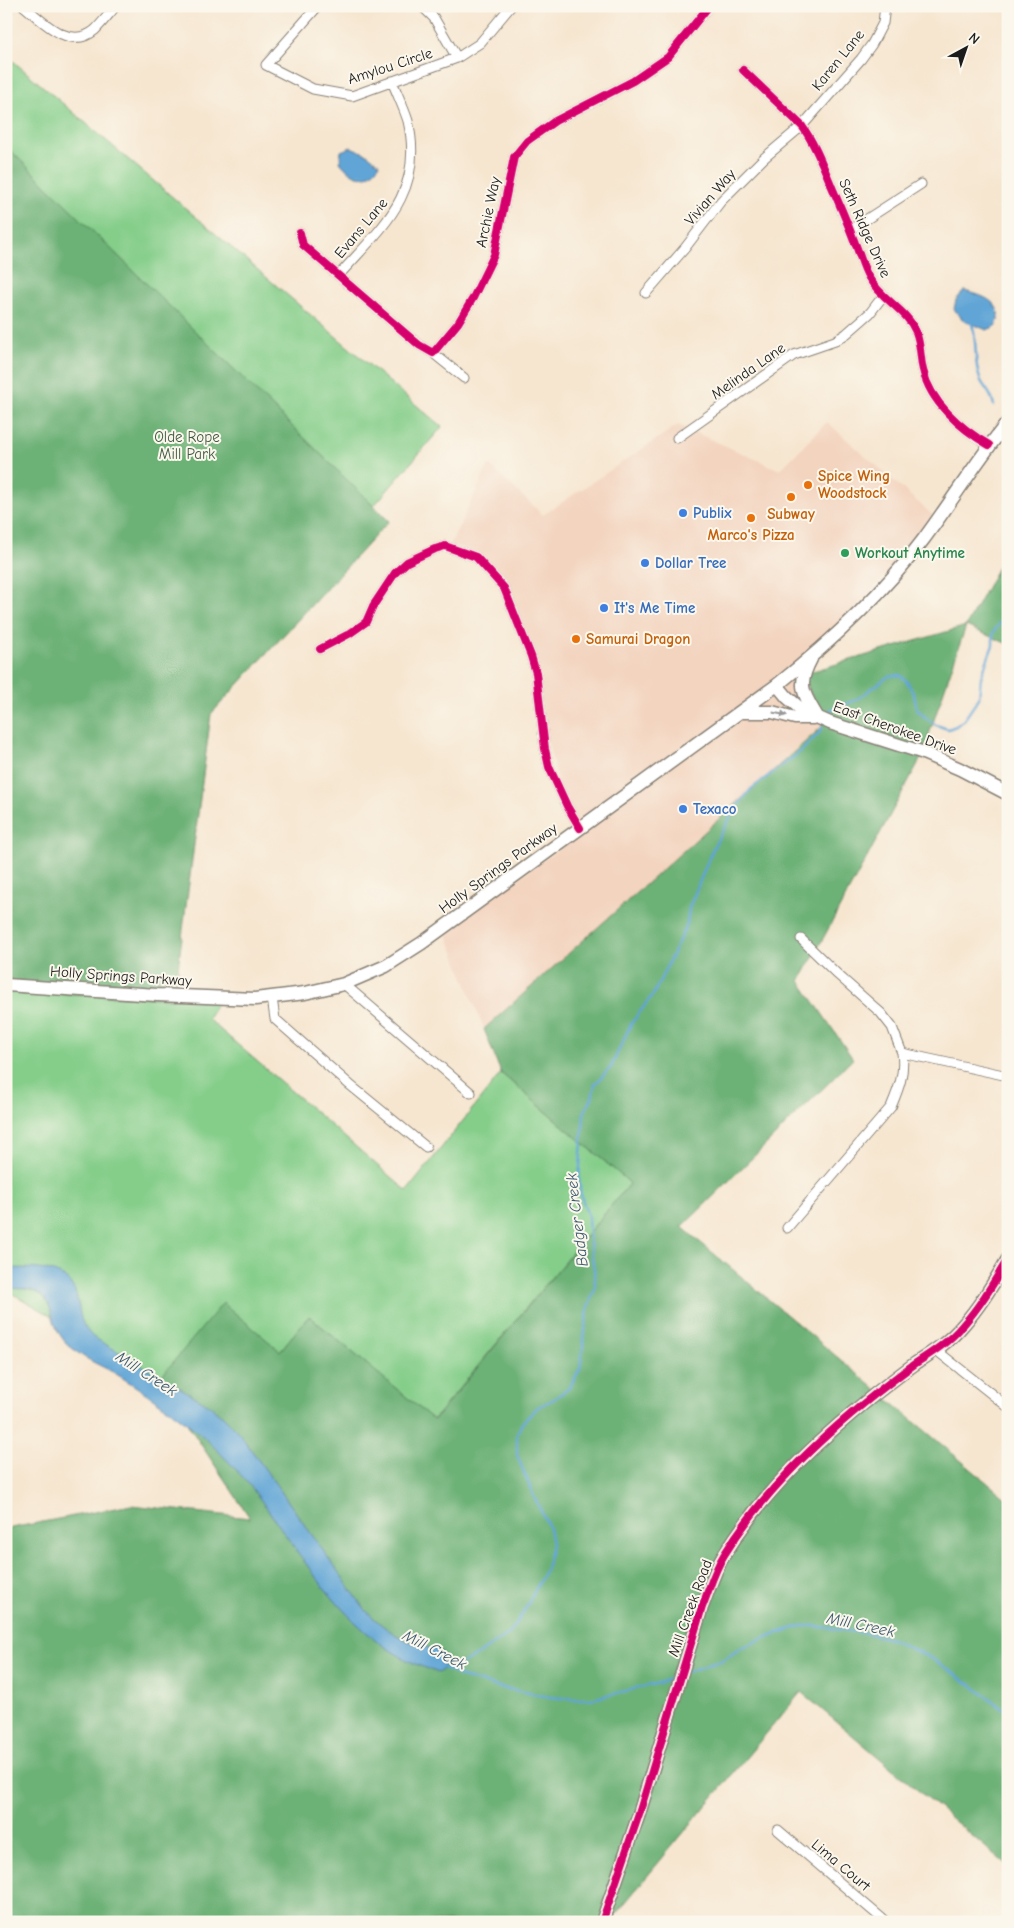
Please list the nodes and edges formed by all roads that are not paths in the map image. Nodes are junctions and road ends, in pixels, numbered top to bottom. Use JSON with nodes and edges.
{"nodes":[{"id":1,"x":24,"y":6,"type":"edge"},
{"id":2,"x":116,"y":6,"type":"edge"},
{"id":3,"x":318,"y":6,"type":"edge"},
{"id":4,"x":422,"y":6,"type":"edge"},
{"id":5,"x":511,"y":6,"type":"edge"},
{"id":6,"x":709,"y":6,"type":"edge"},
{"id":7,"x":885,"y":6,"type":"edge"},
{"id":8,"x":457,"y":58,"type":"junction"},
{"id":9,"x":743,"y":70,"type":"dead end"},
{"id":10,"x":392,"y":81,"type":"junction"},
{"id":11,"x":802,"y":126,"type":"junction"},
{"id":12,"x":921,"y":184,"type":"dead end"},
{"id":13,"x":850,"y":230,"type":"junction"},
{"id":14,"x":300,"y":233,"type":"dead end"},
{"id":15,"x":338,"y":275,"type":"junction"},
{"id":16,"x":646,"y":293,"type":"dead end"},
{"id":17,"x":883,"y":296,"type":"junction"},
{"id":18,"x":433,"y":354,"type":"junction"},
{"id":19,"x":464,"y":378,"type":"dead end"},
{"id":20,"x":1008,"y":422,"type":"edge"},
{"id":21,"x":677,"y":438,"type":"dead end"},
{"id":22,"x":989,"y":445,"type":"junction"},
{"id":23,"x":320,"y":648,"type":"dead end"},
{"id":24,"x":812,"y":657,"type":"junction"},
{"id":25,"x":777,"y":685,"type":"junction"},
{"id":26,"x":741,"y":712,"type":"junction"},
{"id":27,"x":818,"y":718,"type":"junction"},
{"id":28,"x":1008,"y":794,"type":"edge"},
{"id":29,"x":580,"y":828,"type":"junction"},
{"id":30,"x":801,"y":939,"type":"dead end"},
{"id":31,"x":344,"y":984,"type":"junction"},
{"id":32,"x":6,"y":985,"type":"edge"},
{"id":33,"x":272,"y":998,"type":"junction"},
{"id":34,"x":902,"y":1053,"type":"junction"},
{"id":35,"x":1008,"y":1076,"type":"edge"},
{"id":36,"x":471,"y":1093,"type":"dead end"},
{"id":37,"x":426,"y":1147,"type":"dead end"},
{"id":38,"x":787,"y":1228,"type":"dead end"},
{"id":39,"x":1008,"y":1260,"type":"edge"},
{"id":40,"x":936,"y":1350,"type":"junction"},
{"id":41,"x":1008,"y":1407,"type":"edge"},
{"id":42,"x":778,"y":1830,"type":"dead end"},
{"id":43,"x":602,"y":1922,"type":"edge"},
{"id":44,"x":886,"y":1922,"type":"edge"}],
"edges":[{"from":1,"to":2,"type":"street"},
{"from":3,"to":10,"type":"street","name":"Amylou Circle"},
{"from":4,"to":8,"type":"street","name":"Amylou Circle"},
{"from":5,"to":8,"type":"street","name":"Amylou Circle"},
{"from":6,"to":18,"type":"street","name":"Archie Way"},
{"from":7,"to":11,"type":"street","name":"Karen Lane"},
{"from":8,"to":10,"type":"street","name":"Amylou Circle"},
{"from":9,"to":11,"type":"street","name":"Seth Ridge Drive"},
{"from":10,"to":15,"type":"street","name":"Evans Lane"},
{"from":11,"to":13,"type":"street","name":"Seth Ridge Drive"},
{"from":11,"to":16,"type":"street","name":"Vivian Way"},
{"from":12,"to":13,"type":"street"},
{"from":13,"to":17,"type":"street","name":"Seth Ridge Drive"},
{"from":14,"to":15,"type":"street"},
{"from":15,"to":18,"type":"street"},
{"from":17,"to":21,"type":"street","name":"Melinda Lane"},
{"from":17,"to":22,"type":"street","name":"Seth Ridge Drive"},
{"from":18,"to":19,"type":"street"},
{"from":20,"to":22,"type":"main road","name":"Holly Springs Parkway"},
{"from":22,"to":24,"type":"main road","name":"Holly Springs Parkway"},
{"from":23,"to":29,"type":"street"},
{"from":24,"to":25,"type":"main road","name":"Holly Springs Parkway"},
{"from":24,"to":27,"type":"main road"},
{"from":25,"to":26,"type":"main road","name":"Holly Springs Parkway"},
{"from":25,"to":27,"type":"main road","name":"East Cherokee Drive"},
{"from":26,"to":27,"type":"main road","one_way":true},
{"from":26,"to":29,"type":"main road","name":"Holly Springs Parkway"},
{"from":27,"to":28,"type":"main road","name":"East Cherokee Drive"},
{"from":29,"to":31,"type":"main road","name":"Holly Springs Parkway"},
{"from":30,"to":34,"type":"street"},
{"from":31,"to":33,"type":"main road","name":"Holly Springs Parkway"},
{"from":31,"to":36,"type":"street"},
{"from":32,"to":33,"type":"main road","name":"Holly Springs Parkway"},
{"from":33,"to":37,"type":"street"},
{"from":34,"to":35,"type":"street"},
{"from":34,"to":38,"type":"street"},
{"from":39,"to":40,"type":"main road","name":"Mill Creek Road"},
{"from":40,"to":41,"type":"street"},
{"from":40,"to":43,"type":"main road","name":"Mill Creek Road"},
{"from":42,"to":44,"type":"street","name":"Lima Court"}]}
